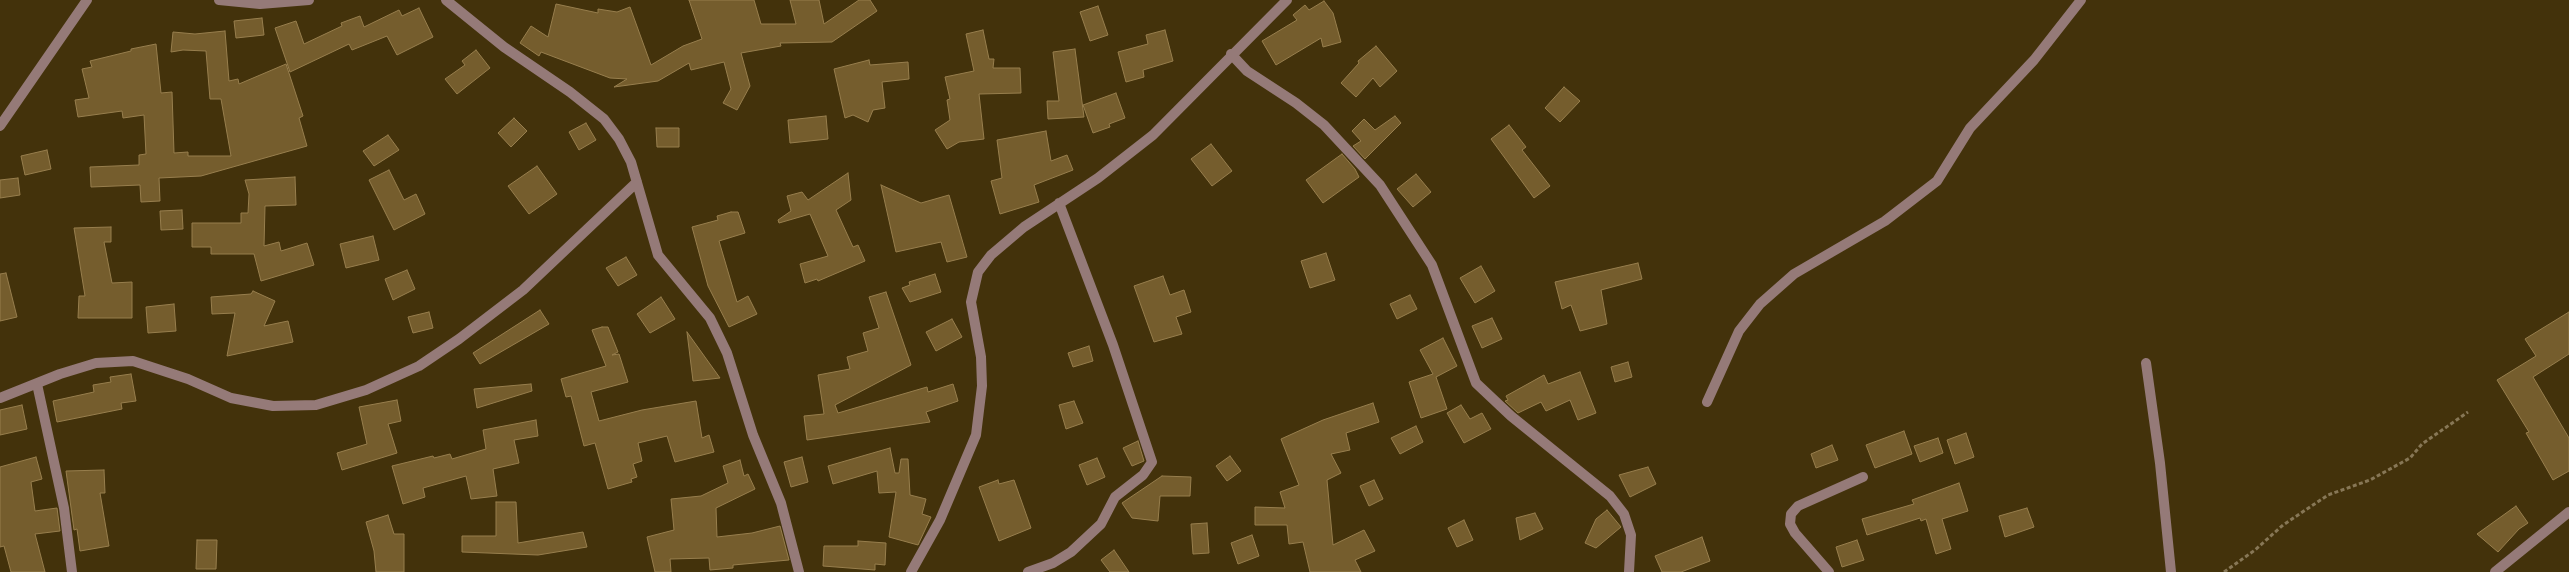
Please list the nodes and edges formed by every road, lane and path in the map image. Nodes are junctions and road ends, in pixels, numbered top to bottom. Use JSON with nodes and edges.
{"nodes":[{"id":1,"x":87,"y":0,"type":"edge"},
{"id":2,"x":219,"y":0,"type":"edge"},
{"id":3,"x":309,"y":0,"type":"edge"},
{"id":4,"x":446,"y":0,"type":"edge"},
{"id":5,"x":1287,"y":0,"type":"edge"},
{"id":6,"x":2081,"y":0,"type":"edge"},
{"id":7,"x":1231,"y":54,"type":"junction"},
{"id":8,"x":0,"y":126,"type":"edge"},
{"id":9,"x":637,"y":182,"type":"junction"},
{"id":10,"x":1059,"y":202,"type":"junction"},
{"id":11,"x":2146,"y":363,"type":"dead end"},
{"id":12,"x":37,"y":384,"type":"junction"},
{"id":13,"x":0,"y":398,"type":"edge"},
{"id":14,"x":1707,"y":402,"type":"dead end"},
{"id":15,"x":2468,"y":412,"type":"dead end"},
{"id":16,"x":1863,"y":476,"type":"dead end"},
{"id":17,"x":2569,"y":512,"type":"edge"},
{"id":18,"x":72,"y":572,"type":"edge"},
{"id":19,"x":799,"y":572,"type":"edge"},
{"id":20,"x":911,"y":572,"type":"edge"},
{"id":21,"x":1028,"y":572,"type":"edge"},
{"id":22,"x":1629,"y":572,"type":"edge"},
{"id":23,"x":1829,"y":572,"type":"edge"},
{"id":24,"x":2171,"y":572,"type":"edge"},
{"id":25,"x":2224,"y":572,"type":"edge"},
{"id":26,"x":2495,"y":572,"type":"edge"}],
"edges":[{"from":1,"to":8,"type":"street"},
{"from":2,"to":3,"type":"street"},
{"from":4,"to":9,"type":"street"},
{"from":5,"to":7,"type":"street"},
{"from":6,"to":14,"type":"street"},
{"from":7,"to":10,"type":"street"},
{"from":7,"to":22,"type":"street"},
{"from":9,"to":12,"type":"street"},
{"from":9,"to":19,"type":"street"},
{"from":10,"to":20,"type":"street"},
{"from":10,"to":21,"type":"street"},
{"from":11,"to":24,"type":"street"},
{"from":12,"to":13,"type":"street"},
{"from":12,"to":18,"type":"street"},
{"from":15,"to":25,"type":"path"},
{"from":16,"to":23,"type":"street"},
{"from":17,"to":26,"type":"street"}]}
